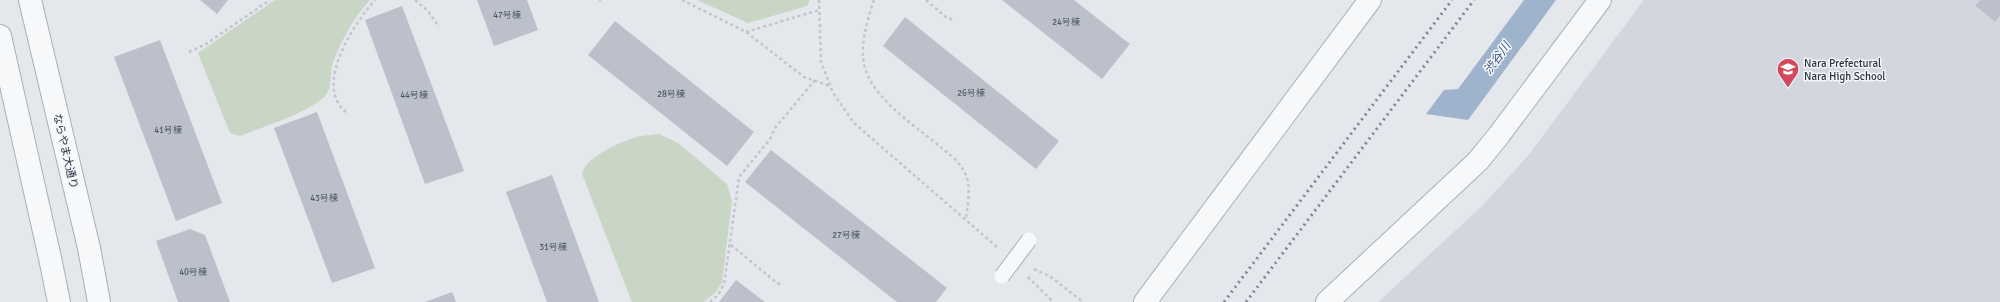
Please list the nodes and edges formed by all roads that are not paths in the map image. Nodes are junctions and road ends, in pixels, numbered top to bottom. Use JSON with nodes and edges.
{"nodes":[{"id":1,"x":30,"y":0,"type":"edge"},
{"id":2,"x":1370,"y":0,"type":"edge"},
{"id":3,"x":1600,"y":0,"type":"edge"},
{"id":4,"x":0,"y":36,"type":"edge"},
{"id":5,"x":1029,"y":240,"type":"dead end"},
{"id":6,"x":1002,"y":276,"type":"dead end"},
{"id":7,"x":58,"y":302,"type":"edge"},
{"id":8,"x":99,"y":302,"type":"edge"},
{"id":9,"x":1145,"y":302,"type":"edge"},
{"id":10,"x":1327,"y":302,"type":"edge"}],
"edges":[{"from":1,"to":8,"type":"street","name":"ならやま大通り"},
{"from":2,"to":9,"type":"street"},
{"from":3,"to":10,"type":"street"},
{"from":4,"to":7,"type":"street"},
{"from":5,"to":6,"type":"lane","bridge":true}]}
